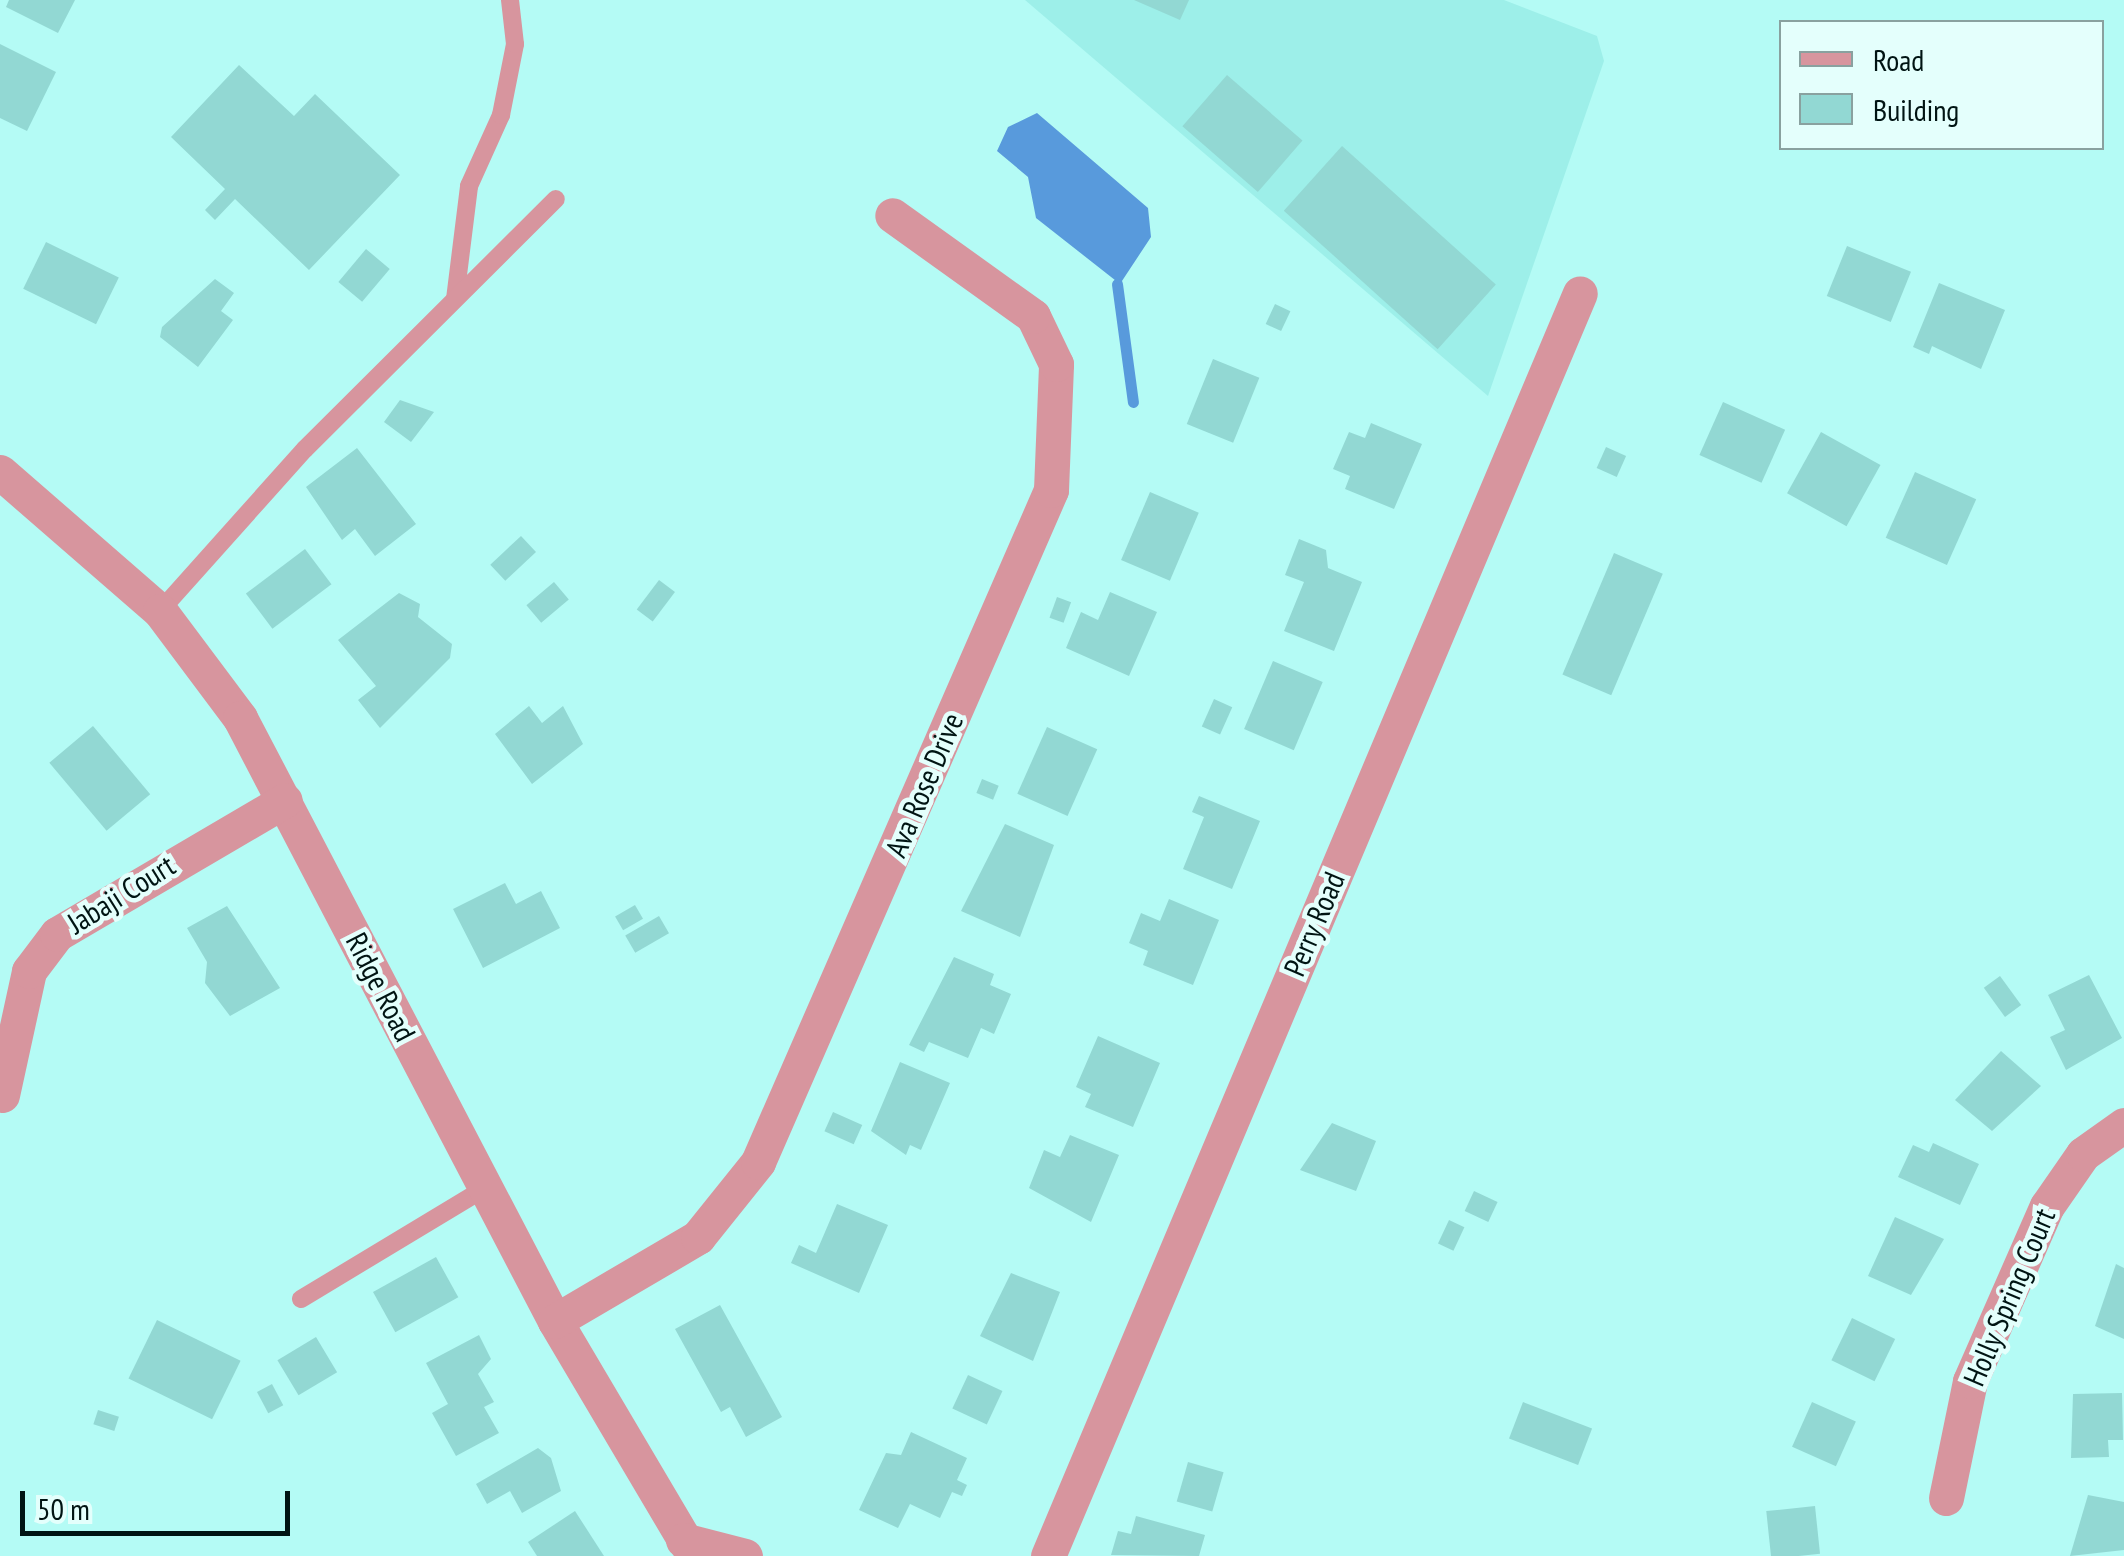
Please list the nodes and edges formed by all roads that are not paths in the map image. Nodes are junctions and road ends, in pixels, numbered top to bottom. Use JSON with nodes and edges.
{"nodes":[{"id":1,"x":510,"y":0,"type":"edge"},
{"id":2,"x":556,"y":199,"type":"dead end"},
{"id":3,"x":892,"y":215,"type":"dead end"},
{"id":4,"x":1580,"y":293,"type":"dead end"},
{"id":5,"x":455,"y":299,"type":"junction"},
{"id":6,"x":0,"y":472,"type":"edge"},
{"id":7,"x":160,"y":611,"type":"junction"},
{"id":8,"x":284,"y":800,"type":"junction"},
{"id":9,"x":2,"y":1095,"type":"edge"},
{"id":10,"x":2124,"y":1125,"type":"edge"},
{"id":11,"x":485,"y":1188,"type":"junction"},
{"id":12,"x":301,"y":1299,"type":"dead end"},
{"id":13,"x":555,"y":1321,"type":"junction"},
{"id":14,"x":1946,"y":1498,"type":"dead end"},
{"id":15,"x":688,"y":1548,"type":"edge"},
{"id":16,"x":745,"y":1556,"type":"edge"},
{"id":17,"x":1048,"y":1556,"type":"edge"}],
"edges":[{"from":1,"to":5,"type":"lane"},
{"from":2,"to":5,"type":"lane"},
{"from":3,"to":13,"type":"street","name":"Ava Rose Drive"},
{"from":4,"to":17,"type":"street","name":"Perry Road"},
{"from":5,"to":7,"type":"lane"},
{"from":6,"to":7,"type":"street","name":"Ridge Road"},
{"from":7,"to":8,"type":"street","name":"Ridge Road"},
{"from":8,"to":9,"type":"street","name":"Jabaji Court"},
{"from":8,"to":11,"type":"street","name":"Ridge Road"},
{"from":10,"to":14,"type":"street","name":"Holly Spring Court"},
{"from":11,"to":12,"type":"lane"},
{"from":11,"to":13,"type":"street","name":"Ridge Road"},
{"from":13,"to":15,"type":"street","name":"Ridge Road"},
{"from":15,"to":16,"type":"street"}]}
